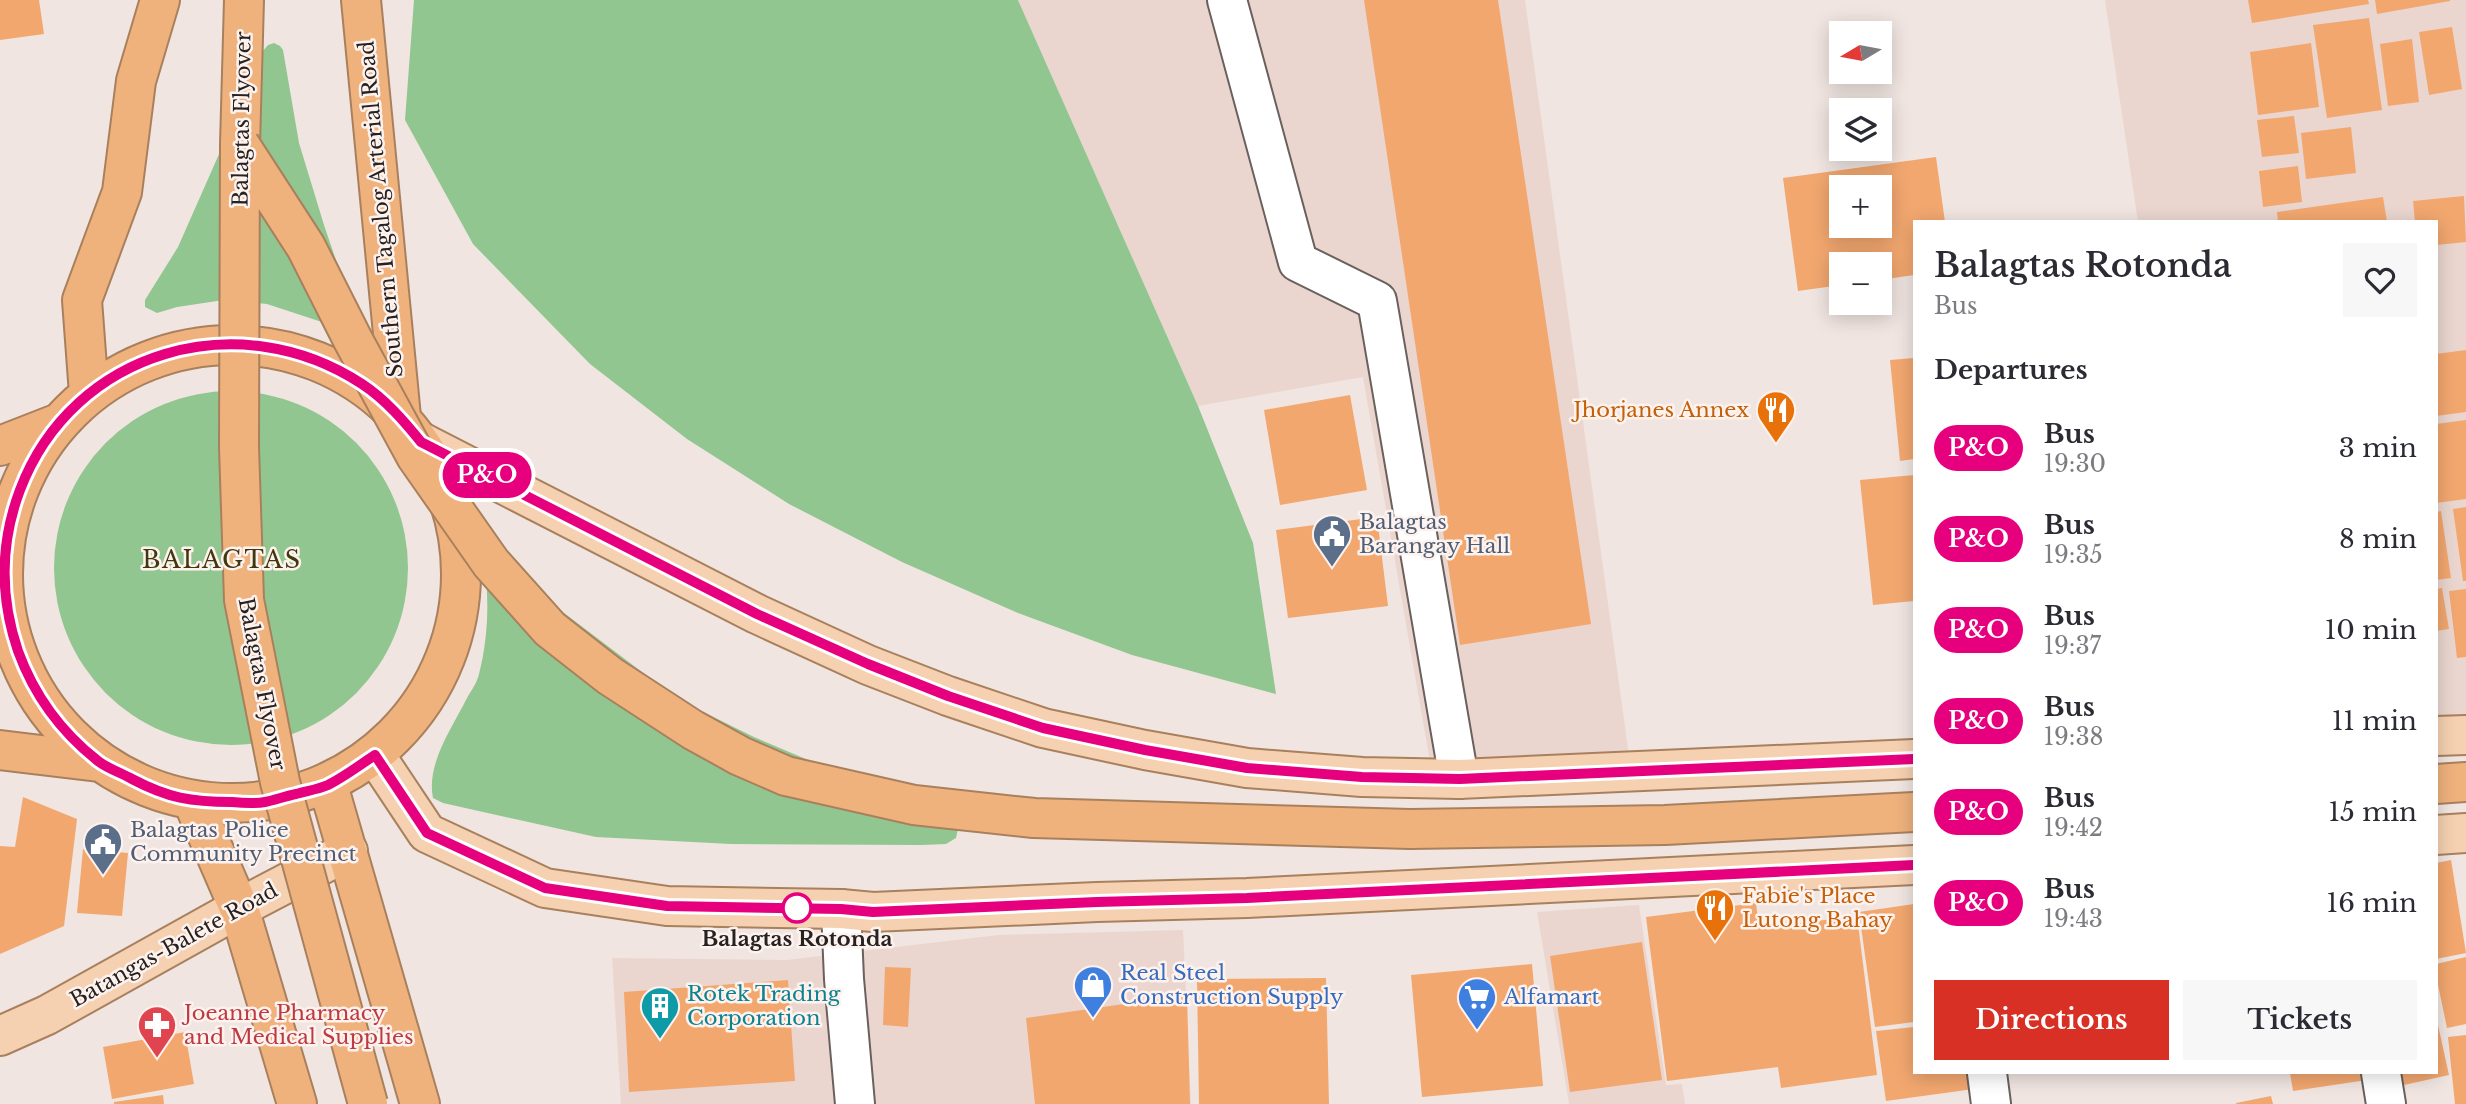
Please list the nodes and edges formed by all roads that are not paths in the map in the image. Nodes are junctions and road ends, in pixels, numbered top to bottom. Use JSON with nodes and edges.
{"nodes":[{"id":1,"x":160,"y":0,"type":"edge"},
{"id":2,"x":244,"y":0,"type":"edge"},
{"id":3,"x":361,"y":0,"type":"edge"},
{"id":4,"x":1227,"y":0,"type":"edge"},
{"id":5,"x":240,"y":145,"type":"junction"},
{"id":6,"x":89,"y":394,"type":"junction"},
{"id":7,"x":59,"y":423,"type":"junction"},
{"id":8,"x":411,"y":430,"type":"junction"},
{"id":9,"x":0,"y":446,"type":"edge"},
{"id":10,"x":2466,"y":735,"type":"edge"},
{"id":11,"x":2438,"y":736,"type":"edge"},
{"id":12,"x":0,"y":750,"type":"edge"},
{"id":13,"x":375,"y":755,"type":"junction"},
{"id":14,"x":1913,"y":759,"type":"edge"},
{"id":15,"x":99,"y":762,"type":"junction"},
{"id":16,"x":1460,"y":779,"type":"junction"},
{"id":17,"x":2466,"y":782,"type":"edge"},
{"id":18,"x":2438,"y":784,"type":"edge"},
{"id":19,"x":328,"y":785,"type":"junction"},
{"id":20,"x":193,"y":802,"type":"junction"},
{"id":21,"x":1913,"y":812,"type":"edge"},
{"id":22,"x":2466,"y":833,"type":"edge"},
{"id":23,"x":2438,"y":835,"type":"edge"},
{"id":24,"x":348,"y":851,"type":"junction"},
{"id":25,"x":1913,"y":865,"type":"edge"},
{"id":26,"x":239,"y":908,"type":"junction"},
{"id":27,"x":841,"y":909,"type":"junction"},
{"id":28,"x":0,"y":1036,"type":"edge"},
{"id":29,"x":1987,"y":1074,"type":"edge"},
{"id":30,"x":2381,"y":1074,"type":"edge"},
{"id":31,"x":297,"y":1104,"type":"edge"},
{"id":32,"x":368,"y":1104,"type":"edge"},
{"id":33,"x":420,"y":1104,"type":"edge"},
{"id":34,"x":855,"y":1104,"type":"edge"},
{"id":35,"x":1991,"y":1104,"type":"edge"},
{"id":36,"x":2386,"y":1104,"type":"edge"}],
"edges":[{"from":1,"to":6,"type":"highway"},
{"from":2,"to":5,"type":"highway","name":"Balagtas Flyover"},
{"from":3,"to":8,"type":"highway","name":"Southern Tagalog Arterial Road"},
{"from":4,"to":16,"type":"street"},
{"from":5,"to":21,"type":"highway","bridge":true},
{"from":5,"to":32,"type":"highway","name":"Balagtas Flyover","bridge":true},
{"from":6,"to":7,"type":"highway"},
{"from":6,"to":8,"type":"highway"},
{"from":7,"to":9,"type":"highway"},
{"from":7,"to":15,"type":"highway"},
{"from":8,"to":13,"type":"highway"},
{"from":8,"to":16,"type":"main road"},
{"from":10,"to":11,"type":"main road"},
{"from":12,"to":15,"type":"highway"},
{"from":13,"to":19,"type":"highway"},
{"from":13,"to":27,"type":"main road"},
{"from":14,"to":16,"type":"main road"},
{"from":15,"to":20,"type":"highway"},
{"from":17,"to":18,"type":"highway"},
{"from":19,"to":20,"type":"highway"},
{"from":19,"to":24,"type":"highway"},
{"from":20,"to":26,"type":"highway"},
{"from":22,"to":23,"type":"main road"},
{"from":24,"to":26,"type":"main road","name":"Batangas-Balete Road"},
{"from":24,"to":33,"type":"highway"},
{"from":25,"to":27,"type":"main road"},
{"from":26,"to":28,"type":"main road","name":"Batangas-Balete Road"},
{"from":26,"to":31,"type":"highway"},
{"from":27,"to":34,"type":"street"},
{"from":29,"to":35,"type":"street"},
{"from":30,"to":36,"type":"street"}]}
